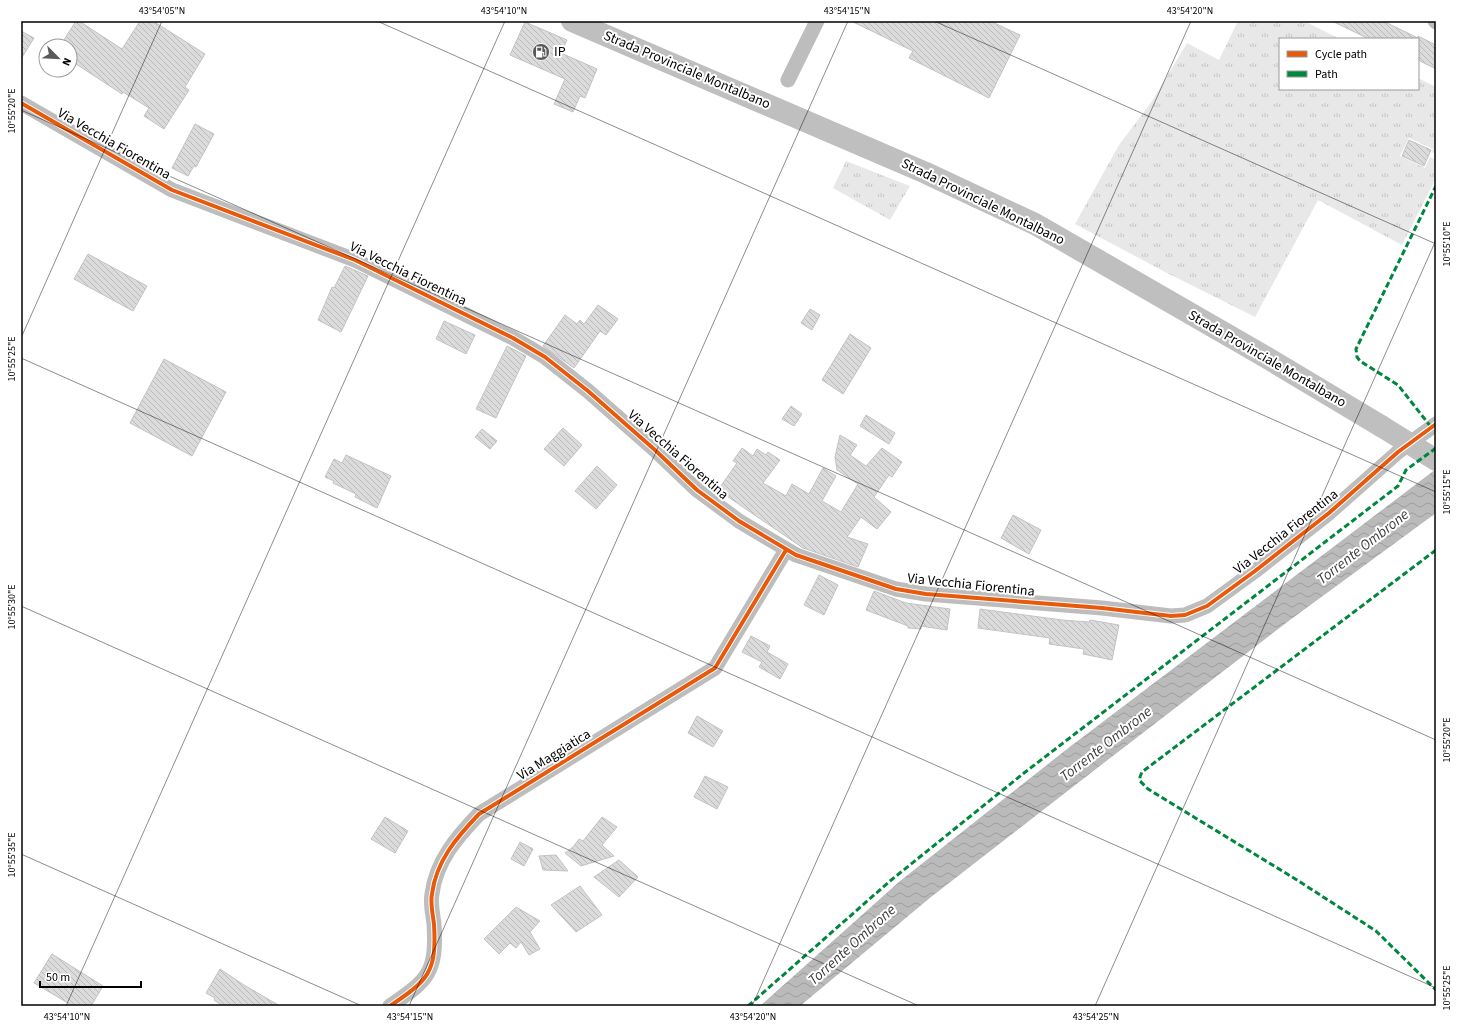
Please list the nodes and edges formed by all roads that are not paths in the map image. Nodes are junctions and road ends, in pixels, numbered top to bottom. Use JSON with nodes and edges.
{"nodes":[{"id":1,"x":572,"y":21,"type":"edge"},
{"id":2,"x":817,"y":21,"type":"edge"},
{"id":3,"x":788,"y":80,"type":"dead end"},
{"id":4,"x":21,"y":103,"type":"edge"},
{"id":5,"x":1436,"y":424,"type":"edge"},
{"id":6,"x":1436,"y":460,"type":"edge"},
{"id":7,"x":786,"y":550,"type":"junction"},
{"id":8,"x":390,"y":1006,"type":"edge"}],
"edges":[{"from":1,"to":6,"type":"main road","name":"Strada Provinciale Montalbano","bridge":true},
{"from":2,"to":3,"type":"street"},
{"from":4,"to":7,"type":"street","name":"Via Vecchia Fiorentina"},
{"from":5,"to":7,"type":"street","name":"Via Vecchia Fiorentina"},
{"from":7,"to":8,"type":"street","name":"Via Maggiatica"}]}
